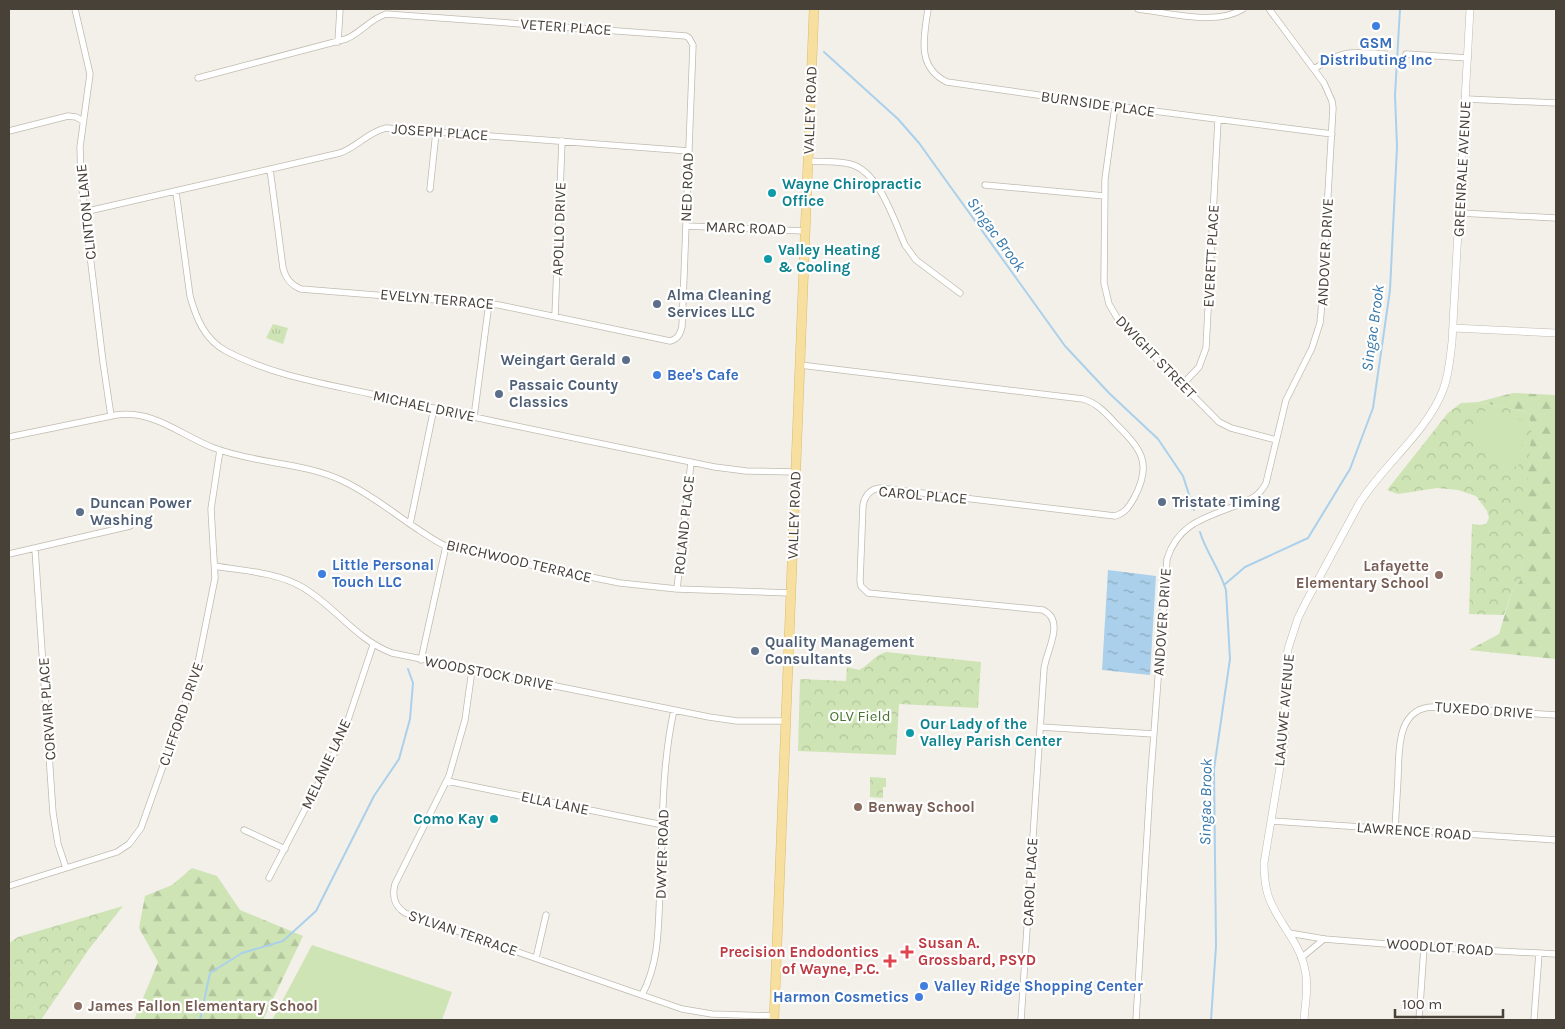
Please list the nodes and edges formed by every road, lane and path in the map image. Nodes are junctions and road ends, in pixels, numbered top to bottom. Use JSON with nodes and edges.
{"nodes":[{"id":1,"x":75,"y":9,"type":"edge"},
{"id":2,"x":340,"y":9,"type":"edge"},
{"id":3,"x":814,"y":9,"type":"edge"},
{"id":4,"x":928,"y":9,"type":"edge"},
{"id":5,"x":1138,"y":9,"type":"edge"},
{"id":6,"x":1243,"y":9,"type":"edge"},
{"id":7,"x":1269,"y":9,"type":"edge"},
{"id":8,"x":1470,"y":9,"type":"edge"},
{"id":9,"x":338,"y":42,"type":"junction"},
{"id":10,"x":1385,"y":54,"type":"dead end"},
{"id":11,"x":1406,"y":54,"type":"dead end"},
{"id":12,"x":693,"y":55,"type":"joint"},
{"id":13,"x":1468,"y":58,"type":"junction"},
{"id":14,"x":1314,"y":69,"type":"junction"},
{"id":15,"x":198,"y":78,"type":"dead end"},
{"id":16,"x":1466,"y":99,"type":"junction"},
{"id":17,"x":1556,"y":103,"type":"edge"},
{"id":18,"x":1115,"y":106,"type":"junction"},
{"id":19,"x":1218,"y":120,"type":"junction"},
{"id":20,"x":83,"y":121,"type":"junction"},
{"id":21,"x":9,"y":131,"type":"edge"},
{"id":22,"x":436,"y":132,"type":"junction"},
{"id":23,"x":1332,"y":134,"type":"junction"},
{"id":24,"x":562,"y":141,"type":"junction"},
{"id":25,"x":689,"y":151,"type":"junction"},
{"id":26,"x":808,"y":161,"type":"junction"},
{"id":27,"x":270,"y":170,"type":"junction"},
{"id":28,"x":985,"y":185,"type":"dead end"},
{"id":29,"x":430,"y":189,"type":"dead end"},
{"id":30,"x":176,"y":192,"type":"junction"},
{"id":31,"x":1105,"y":196,"type":"junction"},
{"id":32,"x":84,"y":212,"type":"junction"},
{"id":33,"x":1460,"y":213,"type":"junction"},
{"id":34,"x":1556,"y":218,"type":"edge"},
{"id":35,"x":686,"y":226,"type":"junction"},
{"id":36,"x":805,"y":231,"type":"junction"},
{"id":37,"x":960,"y":293,"type":"dead end"},
{"id":38,"x":489,"y":303,"type":"junction"},
{"id":39,"x":555,"y":316,"type":"junction"},
{"id":40,"x":682,"y":319,"type":"joint"},
{"id":41,"x":1453,"y":328,"type":"junction"},
{"id":42,"x":1556,"y":333,"type":"edge"},
{"id":43,"x":800,"y":365,"type":"junction"},
{"id":44,"x":1182,"y":385,"type":"junction"},
{"id":45,"x":434,"y":408,"type":"junction"},
{"id":46,"x":111,"y":416,"type":"junction"},
{"id":47,"x":474,"y":416,"type":"junction"},
{"id":48,"x":9,"y":437,"type":"edge"},
{"id":49,"x":1276,"y":440,"type":"junction"},
{"id":50,"x":220,"y":450,"type":"junction"},
{"id":51,"x":691,"y":462,"type":"junction"},
{"id":52,"x":796,"y":472,"type":"junction"},
{"id":53,"x":410,"y":524,"type":"junction"},
{"id":54,"x":130,"y":526,"type":"dead end"},
{"id":55,"x":446,"y":546,"type":"junction"},
{"id":56,"x":35,"y":549,"type":"junction"},
{"id":57,"x":9,"y":554,"type":"edge"},
{"id":58,"x":215,"y":566,"type":"junction"},
{"id":59,"x":677,"y":589,"type":"junction"},
{"id":60,"x":791,"y":593,"type":"junction"},
{"id":61,"x":373,"y":645,"type":"junction"},
{"id":62,"x":421,"y":660,"type":"junction"},
{"id":63,"x":472,"y":670,"type":"junction"},
{"id":64,"x":674,"y":710,"type":"junction"},
{"id":65,"x":1556,"y":715,"type":"edge"},
{"id":66,"x":786,"y":721,"type":"junction"},
{"id":67,"x":1040,"y":727,"type":"junction"},
{"id":68,"x":1154,"y":734,"type":"junction"},
{"id":69,"x":447,"y":781,"type":"junction"},
{"id":70,"x":1272,"y":821,"type":"junction"},
{"id":71,"x":663,"y":825,"type":"junction"},
{"id":72,"x":1396,"y":829,"type":"junction"},
{"id":73,"x":244,"y":830,"type":"dead end"},
{"id":74,"x":1556,"y":840,"type":"edge"},
{"id":75,"x":285,"y":849,"type":"junction"},
{"id":76,"x":66,"y":868,"type":"junction"},
{"id":77,"x":269,"y":878,"type":"dead end"},
{"id":78,"x":9,"y":886,"type":"edge"},
{"id":79,"x":546,"y":915,"type":"dead end"},
{"id":80,"x":1289,"y":934,"type":"junction"},
{"id":81,"x":1324,"y":939,"type":"junction"},
{"id":82,"x":1424,"y":947,"type":"junction"},
{"id":83,"x":1539,"y":953,"type":"junction"},
{"id":84,"x":1556,"y":954,"type":"edge"},
{"id":85,"x":536,"y":958,"type":"junction"},
{"id":86,"x":1301,"y":958,"type":"junction"},
{"id":87,"x":642,"y":995,"type":"junction"},
{"id":88,"x":774,"y":1018,"type":"edge"},
{"id":89,"x":1021,"y":1020,"type":"edge"},
{"id":90,"x":1136,"y":1020,"type":"edge"},
{"id":91,"x":1304,"y":1020,"type":"edge"},
{"id":92,"x":1419,"y":1020,"type":"edge"},
{"id":93,"x":1534,"y":1020,"type":"edge"}],
"edges":[{"from":1,"to":20,"type":"street","name":"CLINTON LANE"},
{"from":2,"to":9,"type":"street"},
{"from":3,"to":26,"type":"main road","name":"VALLEY ROAD"},
{"from":4,"to":18,"type":"street","name":"BURNSIDE PLACE"},
{"from":5,"to":6,"type":"street"},
{"from":7,"to":14,"type":"street","name":"ANDOVER DRIVE"},
{"from":8,"to":13,"type":"street","name":"GREENRALE AVENUE"},
{"from":9,"to":12,"type":"street","name":"VETERI PLACE"},
{"from":9,"to":15,"type":"street","name":"VETERI PLACE"},
{"from":10,"to":14,"type":"street"},
{"from":11,"to":13,"type":"street"},
{"from":12,"to":25,"type":"street","name":"NED ROAD"},
{"from":13,"to":16,"type":"street","name":"GREENRALE AVENUE"},
{"from":14,"to":23,"type":"street","name":"ANDOVER DRIVE"},
{"from":16,"to":17,"type":"street"},
{"from":16,"to":33,"type":"street","name":"GREENRALE AVENUE"},
{"from":18,"to":19,"type":"street","name":"BURNSIDE PLACE"},
{"from":18,"to":31,"type":"street","name":"DWIGHT STREET"},
{"from":19,"to":23,"type":"street","name":"BURNSIDE PLACE"},
{"from":19,"to":44,"type":"street","name":"EVERETT PLACE"},
{"from":20,"to":21,"type":"street"},
{"from":20,"to":32,"type":"street","name":"CLINTON LANE"},
{"from":22,"to":24,"type":"street","name":"JOSEPH PLACE"},
{"from":22,"to":27,"type":"street","name":"JOSEPH PLACE"},
{"from":22,"to":29,"type":"street"},
{"from":23,"to":49,"type":"street","name":"ANDOVER DRIVE"},
{"from":24,"to":25,"type":"street","name":"JOSEPH PLACE"},
{"from":24,"to":39,"type":"street","name":"APOLLO DRIVE"},
{"from":25,"to":35,"type":"street","name":"NED ROAD"},
{"from":26,"to":36,"type":"main road","name":"VALLEY ROAD"},
{"from":26,"to":37,"type":"street"},
{"from":27,"to":30,"type":"street","name":"JOSEPH PLACE"},
{"from":27,"to":38,"type":"street","name":"EVELYN TERRACE"},
{"from":28,"to":31,"type":"street"},
{"from":30,"to":32,"type":"street","name":"JOSEPH PLACE"},
{"from":30,"to":45,"type":"street","name":"MICHAEL DRIVE"},
{"from":31,"to":44,"type":"street","name":"DWIGHT STREET"},
{"from":32,"to":46,"type":"street","name":"CLINTON LANE"},
{"from":33,"to":34,"type":"street"},
{"from":33,"to":41,"type":"street","name":"GREENRALE AVENUE"},
{"from":35,"to":36,"type":"street","name":"MARC ROAD"},
{"from":35,"to":40,"type":"street","name":"NED ROAD"},
{"from":36,"to":43,"type":"main road","name":"VALLEY ROAD"},
{"from":38,"to":39,"type":"street","name":"EVELYN TERRACE"},
{"from":38,"to":47,"type":"street"},
{"from":39,"to":40,"type":"street","name":"EVELYN TERRACE"},
{"from":41,"to":42,"type":"street"},
{"from":41,"to":70,"type":"street","name":"LAAUWE AVENUE"},
{"from":43,"to":52,"type":"main road","name":"VALLEY ROAD"},
{"from":43,"to":67,"type":"street","name":"CAROL PLACE"},
{"from":44,"to":49,"type":"street","name":"DWIGHT STREET"},
{"from":45,"to":47,"type":"street","name":"MICHAEL DRIVE"},
{"from":45,"to":53,"type":"street"},
{"from":46,"to":48,"type":"street","name":"BIRCHWOOD TERRACE"},
{"from":46,"to":50,"type":"street","name":"BIRCHWOOD TERRACE"},
{"from":47,"to":51,"type":"street","name":"MICHAEL DRIVE"},
{"from":49,"to":68,"type":"street","name":"ANDOVER DRIVE"},
{"from":50,"to":53,"type":"street","name":"BIRCHWOOD TERRACE"},
{"from":50,"to":58,"type":"street","name":"CLIFFORD DRIVE"},
{"from":51,"to":52,"type":"street","name":"MICHAEL DRIVE"},
{"from":51,"to":59,"type":"street","name":"ROLAND PLACE"},
{"from":52,"to":60,"type":"main road","name":"VALLEY ROAD"},
{"from":53,"to":55,"type":"street","name":"BIRCHWOOD TERRACE"},
{"from":54,"to":56,"type":"street"},
{"from":55,"to":59,"type":"street","name":"BIRCHWOOD TERRACE"},
{"from":55,"to":62,"type":"street"},
{"from":56,"to":57,"type":"street"},
{"from":56,"to":76,"type":"street","name":"CORVAIR PLACE"},
{"from":58,"to":61,"type":"street","name":"WOODSTOCK DRIVE"},
{"from":58,"to":76,"type":"street","name":"CLIFFORD DRIVE"},
{"from":59,"to":60,"type":"street","name":"BIRCHWOOD TERRACE"},
{"from":60,"to":66,"type":"main road","name":"VALLEY ROAD"},
{"from":61,"to":62,"type":"street","name":"WOODSTOCK DRIVE"},
{"from":61,"to":75,"type":"street","name":"MELANIE LANE"},
{"from":62,"to":63,"type":"street","name":"WOODSTOCK DRIVE"},
{"from":63,"to":64,"type":"street","name":"WOODSTOCK DRIVE"},
{"from":63,"to":69,"type":"street","name":"SYLVAN TERRACE"},
{"from":64,"to":66,"type":"street","name":"WOODSTOCK DRIVE"},
{"from":64,"to":71,"type":"street","name":"DWYER ROAD"},
{"from":65,"to":72,"type":"street","name":"TUXEDO DRIVE"},
{"from":66,"to":88,"type":"main road","name":"VALLEY ROAD"},
{"from":67,"to":68,"type":"street"},
{"from":67,"to":89,"type":"street","name":"CAROL PLACE"},
{"from":68,"to":90,"type":"street","name":"ANDOVER DRIVE"},
{"from":69,"to":71,"type":"street","name":"ELLA LANE"},
{"from":69,"to":85,"type":"street","name":"SYLVAN TERRACE"},
{"from":70,"to":72,"type":"street","name":"LAWRENCE ROAD"},
{"from":70,"to":80,"type":"street","name":"LAAUWE AVENUE"},
{"from":71,"to":87,"type":"street","name":"DWYER ROAD"},
{"from":72,"to":74,"type":"street","name":"LAWRENCE ROAD"},
{"from":73,"to":75,"type":"street"},
{"from":75,"to":77,"type":"street","name":"MELANIE LANE"},
{"from":76,"to":78,"type":"street","name":"CLIFFORD DRIVE"},
{"from":79,"to":85,"type":"street"},
{"from":80,"to":81,"type":"street","name":"WOODLOT ROAD"},
{"from":80,"to":86,"type":"street","name":"LAAUWE AVENUE"},
{"from":81,"to":82,"type":"street","name":"WOODLOT ROAD"},
{"from":81,"to":86,"type":"street"},
{"from":82,"to":83,"type":"street","name":"WOODLOT ROAD"},
{"from":82,"to":92,"type":"street"},
{"from":83,"to":84,"type":"street","name":"WOODLOT ROAD"},
{"from":83,"to":93,"type":"street"},
{"from":85,"to":87,"type":"street","name":"SYLVAN TERRACE"},
{"from":86,"to":91,"type":"street","name":"LAAUWE AVENUE"},
{"from":87,"to":88,"type":"street","name":"SYLVAN TERRACE"}]}
